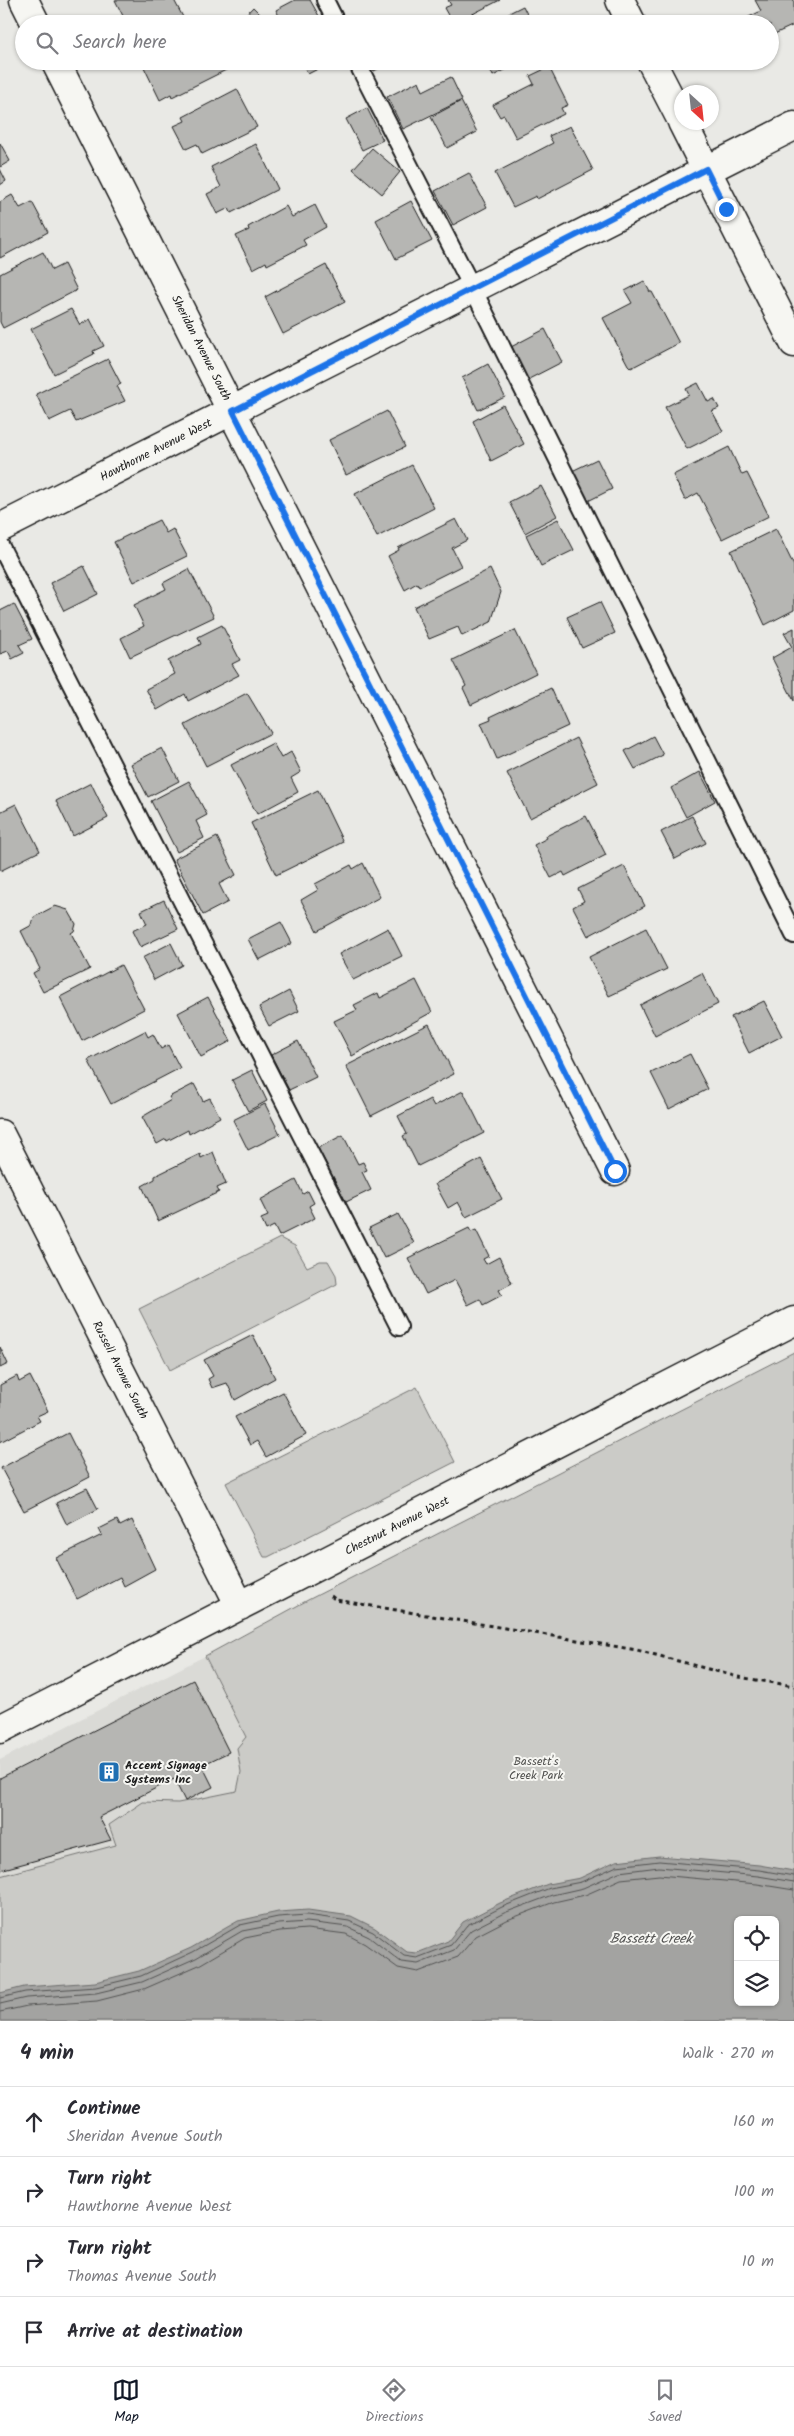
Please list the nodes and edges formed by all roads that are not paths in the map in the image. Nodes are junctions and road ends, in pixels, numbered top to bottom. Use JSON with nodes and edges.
{"nodes":[{"id":1,"x":24,"y":0,"type":"edge"},
{"id":2,"x":324,"y":0,"type":"edge"},
{"id":3,"x":620,"y":0,"type":"edge"},
{"id":4,"x":32,"y":15,"type":"edge"},
{"id":5,"x":332,"y":15,"type":"edge"},
{"id":6,"x":628,"y":15,"type":"edge"},
{"id":7,"x":60,"y":70,"type":"edge"},
{"id":8,"x":361,"y":70,"type":"edge"},
{"id":9,"x":656,"y":70,"type":"edge"},
{"id":10,"x":674,"y":106,"type":"edge"},
{"id":11,"x":794,"y":126,"type":"edge"},
{"id":12,"x":686,"y":130,"type":"edge"},
{"id":13,"x":706,"y":169,"type":"junction"},
{"id":14,"x":473,"y":289,"type":"junction"},
{"id":15,"x":794,"y":343,"type":"edge"},
{"id":16,"x":233,"y":411,"type":"junction"},
{"id":17,"x":0,"y":528,"type":"edge"},
{"id":18,"x":0,"y":545,"type":"edge"},
{"id":19,"x":794,"y":935,"type":"edge"},
{"id":20,"x":0,"y":1134,"type":"edge"},
{"id":21,"x":615,"y":1171,"type":"dead end"},
{"id":22,"x":794,"y":1322,"type":"edge"},
{"id":23,"x":399,"y":1327,"type":"dead end"},
{"id":24,"x":240,"y":1606,"type":"junction"},
{"id":25,"x":1,"y":1727,"type":"edge"}],
"edges":[{"from":1,"to":4,"type":"street"},
{"from":2,"to":5,"type":"lane"},
{"from":3,"to":6,"type":"street"},
{"from":7,"to":16,"type":"street","name":"Sheridan Avenue South"},
{"from":8,"to":14,"type":"lane"},
{"from":9,"to":10,"type":"street"},
{"from":11,"to":13,"type":"street","name":"Hawthorne Avenue West"},
{"from":12,"to":13,"type":"street"},
{"from":13,"to":14,"type":"street","name":"Hawthorne Avenue West"},
{"from":13,"to":15,"type":"street"},
{"from":14,"to":16,"type":"street","name":"Hawthorne Avenue West"},
{"from":14,"to":19,"type":"lane"},
{"from":16,"to":17,"type":"street","name":"Hawthorne Avenue West"},
{"from":16,"to":21,"type":"street","name":"Sheridan Avenue South"},
{"from":18,"to":23,"type":"lane"},
{"from":20,"to":24,"type":"street","name":"Russell Avenue South"},
{"from":22,"to":24,"type":"street","name":"Chestnut Avenue West"},
{"from":24,"to":25,"type":"street","name":"Chestnut Avenue West"}]}
